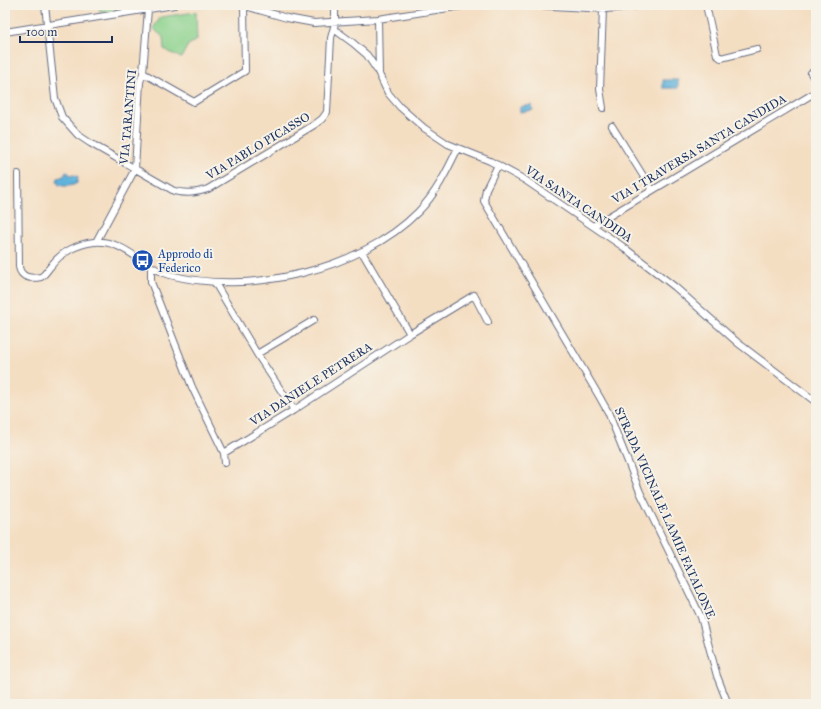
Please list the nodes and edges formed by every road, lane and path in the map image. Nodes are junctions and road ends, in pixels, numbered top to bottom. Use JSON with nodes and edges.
{"nodes":[{"id":1,"x":45,"y":5,"type":"edge"},
{"id":2,"x":174,"y":5,"type":"edge"},
{"id":3,"x":243,"y":5,"type":"edge"},
{"id":4,"x":335,"y":5,"type":"edge"},
{"id":5,"x":468,"y":5,"type":"edge"},
{"id":6,"x":535,"y":5,"type":"edge"},
{"id":7,"x":647,"y":5,"type":"edge"},
{"id":8,"x":706,"y":5,"type":"edge"},
{"id":9,"x":148,"y":9,"type":"junction"},
{"id":10,"x":603,"y":9,"type":"junction"},
{"id":11,"x":378,"y":19,"type":"junction"},
{"id":12,"x":48,"y":26,"type":"junction"},
{"id":13,"x":334,"y":26,"type":"junction"},
{"id":14,"x":5,"y":32,"type":"edge"},
{"id":15,"x":757,"y":50,"type":"dead end"},
{"id":16,"x":143,"y":73,"type":"junction"},
{"id":17,"x":811,"y":73,"type":"dead end"},
{"id":18,"x":380,"y":76,"type":"junction"},
{"id":19,"x":816,"y":82,"type":"edge"},
{"id":20,"x":816,"y":92,"type":"edge"},
{"id":21,"x":603,"y":108,"type":"dead end"},
{"id":22,"x":612,"y":126,"type":"dead end"},
{"id":23,"x":458,"y":148,"type":"junction"},
{"id":24,"x":498,"y":165,"type":"junction"},
{"id":25,"x":135,"y":169,"type":"junction"},
{"id":26,"x":18,"y":174,"type":"dead end"},
{"id":27,"x":652,"y":190,"type":"junction"},
{"id":28,"x":593,"y":226,"type":"junction"},
{"id":29,"x":96,"y":242,"type":"junction"},
{"id":30,"x":362,"y":252,"type":"junction"},
{"id":31,"x":151,"y":267,"type":"junction"},
{"id":32,"x":215,"y":283,"type":"junction"},
{"id":33,"x":314,"y":320,"type":"dead end"},
{"id":34,"x":488,"y":322,"type":"dead end"},
{"id":35,"x":410,"y":334,"type":"junction"},
{"id":36,"x":257,"y":354,"type":"junction"},
{"id":37,"x":816,"y":402,"type":"edge"},
{"id":38,"x":294,"y":410,"type":"junction"},
{"id":39,"x":224,"y":453,"type":"junction"},
{"id":40,"x":225,"y":463,"type":"dead end"},
{"id":41,"x":728,"y":704,"type":"edge"}],
"edges":[{"from":1,"to":12,"type":"street","name":"VIA PABLO PICASSO"},
{"from":2,"to":9,"type":"street"},
{"from":3,"to":13,"type":"street"},
{"from":3,"to":16,"type":"street"},
{"from":4,"to":13,"type":"street","name":"VIA PABLO PICASSO"},
{"from":5,"to":11,"type":"street"},
{"from":6,"to":10,"type":"street"},
{"from":7,"to":10,"type":"street"},
{"from":8,"to":15,"type":"street"},
{"from":9,"to":12,"type":"street"},
{"from":9,"to":16,"type":"street","name":"VIA TARANTINI"},
{"from":10,"to":21,"type":"street"},
{"from":11,"to":13,"type":"street"},
{"from":11,"to":18,"type":"street"},
{"from":12,"to":14,"type":"street"},
{"from":12,"to":25,"type":"street","name":"VIA PABLO PICASSO"},
{"from":13,"to":18,"type":"street","name":"VIA SANTA CANDIDA"},
{"from":13,"to":25,"type":"street","name":"VIA PABLO PICASSO"},
{"from":16,"to":25,"type":"street","name":"VIA TARANTINI"},
{"from":17,"to":19,"type":"street"},
{"from":18,"to":23,"type":"street","name":"VIA SANTA CANDIDA"},
{"from":20,"to":27,"type":"street","name":"VIA I TRAVERSA SANTA CANDIDA"},
{"from":22,"to":27,"type":"street"},
{"from":23,"to":24,"type":"street","name":"VIA SANTA CANDIDA"},
{"from":23,"to":30,"type":"street"},
{"from":24,"to":28,"type":"street","name":"VIA SANTA CANDIDA"},
{"from":24,"to":41,"type":"street","name":"STRADA VICINALE LAMIE FATALONE"},
{"from":25,"to":29,"type":"street","name":"VIA TARANTINI"},
{"from":26,"to":29,"type":"street"},
{"from":27,"to":28,"type":"street","name":"VIA I TRAVERSA SANTA CANDIDA"},
{"from":28,"to":37,"type":"street","name":"VIA SANTA CANDIDA"},
{"from":29,"to":31,"type":"street"},
{"from":30,"to":32,"type":"street"},
{"from":30,"to":35,"type":"street"},
{"from":31,"to":32,"type":"street"},
{"from":31,"to":39,"type":"street"},
{"from":32,"to":36,"type":"street"},
{"from":33,"to":36,"type":"street"},
{"from":34,"to":35,"type":"street","name":"VIA DANIELE PETRERA"},
{"from":35,"to":38,"type":"street","name":"VIA DANIELE PETRERA"},
{"from":36,"to":38,"type":"street"},
{"from":38,"to":39,"type":"street","name":"VIA DANIELE PETRERA"},
{"from":39,"to":40,"type":"street"}]}
